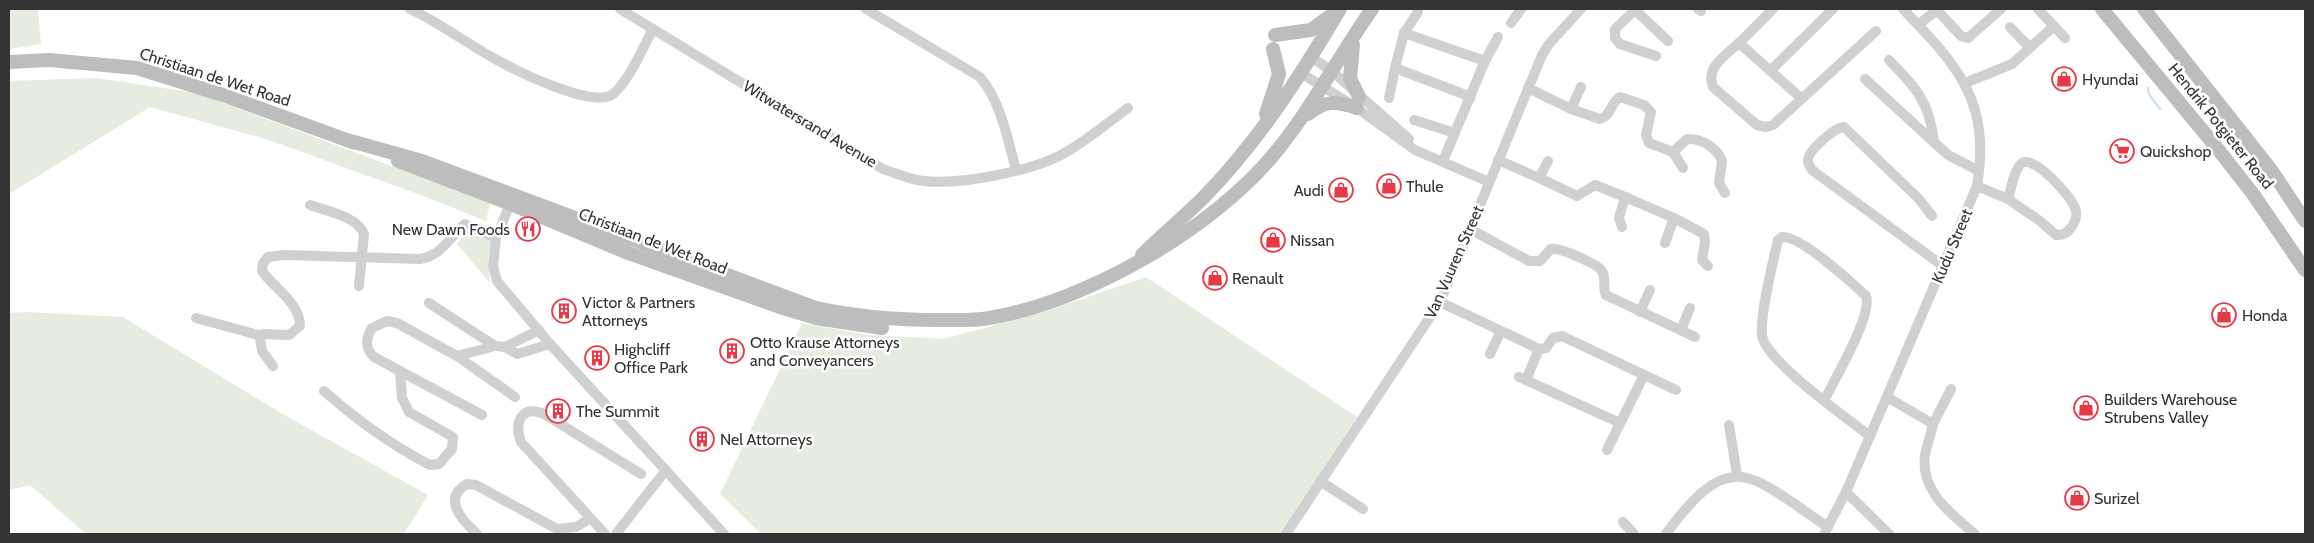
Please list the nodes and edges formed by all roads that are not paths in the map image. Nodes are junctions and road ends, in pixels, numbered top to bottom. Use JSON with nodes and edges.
{"nodes":[{"id":1,"x":410,"y":9,"type":"edge"},
{"id":2,"x":620,"y":9,"type":"edge"},
{"id":3,"x":866,"y":9,"type":"edge"},
{"id":4,"x":1339,"y":9,"type":"edge"},
{"id":5,"x":1372,"y":9,"type":"edge"},
{"id":6,"x":1520,"y":9,"type":"edge"},
{"id":7,"x":1581,"y":9,"type":"edge"},
{"id":8,"x":1635,"y":9,"type":"edge"},
{"id":9,"x":1773,"y":9,"type":"edge"},
{"id":10,"x":1833,"y":9,"type":"edge"},
{"id":11,"x":1936,"y":9,"type":"edge"},
{"id":12,"x":2001,"y":9,"type":"edge"},
{"id":13,"x":2038,"y":9,"type":"edge"},
{"id":14,"x":2102,"y":9,"type":"edge"},
{"id":15,"x":2144,"y":9,"type":"edge"},
{"id":16,"x":1906,"y":10,"type":"edge"},
{"id":17,"x":1418,"y":12,"type":"dead end"},
{"id":18,"x":1511,"y":23,"type":"dead end"},
{"id":19,"x":1918,"y":25,"type":"junction"},
{"id":20,"x":2054,"y":26,"type":"junction"},
{"id":21,"x":2010,"y":27,"type":"dead end"},
{"id":22,"x":653,"y":28,"type":"junction"},
{"id":23,"x":1876,"y":31,"type":"dead end"},
{"id":24,"x":1404,"y":33,"type":"junction"},
{"id":25,"x":1354,"y":34,"type":"junction"},
{"id":26,"x":1498,"y":37,"type":"dead end"},
{"id":27,"x":2065,"y":38,"type":"dead end"},
{"id":28,"x":1668,"y":41,"type":"dead end"},
{"id":29,"x":1739,"y":43,"type":"junction"},
{"id":30,"x":2030,"y":48,"type":"junction"},
{"id":31,"x":1656,"y":56,"type":"dead end"},
{"id":32,"x":1311,"y":57,"type":"junction"},
{"id":33,"x":1889,"y":60,"type":"dead end"},
{"id":34,"x":1485,"y":61,"type":"junction"},
{"id":35,"x":9,"y":62,"type":"edge"},
{"id":36,"x":1395,"y":68,"type":"junction"},
{"id":37,"x":1770,"y":71,"type":"junction"},
{"id":38,"x":1333,"y":72,"type":"junction"},
{"id":39,"x":1301,"y":73,"type":"junction"},
{"id":40,"x":1865,"y":79,"type":"dead end"},
{"id":41,"x":1965,"y":83,"type":"junction"},
{"id":42,"x":1324,"y":86,"type":"junction"},
{"id":43,"x":1581,"y":87,"type":"dead end"},
{"id":44,"x":1528,"y":88,"type":"junction"},
{"id":45,"x":1470,"y":97,"type":"junction"},
{"id":46,"x":1389,"y":98,"type":"dead end"},
{"id":47,"x":1802,"y":98,"type":"junction"},
{"id":48,"x":1358,"y":102,"type":"junction"},
{"id":49,"x":1128,"y":108,"type":"dead end"},
{"id":50,"x":1571,"y":108,"type":"junction"},
{"id":51,"x":1300,"y":120,"type":"junction"},
{"id":52,"x":1414,"y":120,"type":"dead end"},
{"id":53,"x":1260,"y":132,"type":"junction"},
{"id":54,"x":1455,"y":133,"type":"junction"},
{"id":55,"x":1934,"y":143,"type":"junction"},
{"id":56,"x":1673,"y":152,"type":"junction"},
{"id":57,"x":1498,"y":160,"type":"junction"},
{"id":58,"x":1548,"y":160,"type":"dead end"},
{"id":59,"x":1443,"y":161,"type":"junction"},
{"id":60,"x":1683,"y":168,"type":"dead end"},
{"id":61,"x":1016,"y":169,"type":"junction"},
{"id":62,"x":1979,"y":171,"type":"junction"},
{"id":63,"x":1539,"y":178,"type":"junction"},
{"id":64,"x":1489,"y":182,"type":"junction"},
{"id":65,"x":1977,"y":186,"type":"junction"},
{"id":66,"x":1725,"y":193,"type":"dead end"},
{"id":67,"x":1625,"y":197,"type":"junction"},
{"id":68,"x":512,"y":199,"type":"junction"},
{"id":69,"x":2008,"y":199,"type":"junction"},
{"id":70,"x":310,"y":205,"type":"dead end"},
{"id":71,"x":1932,"y":216,"type":"dead end"},
{"id":72,"x":1674,"y":218,"type":"junction"},
{"id":73,"x":2305,"y":221,"type":"edge"},
{"id":74,"x":1622,"y":227,"type":"dead end"},
{"id":75,"x":1470,"y":229,"type":"junction"},
{"id":76,"x":496,"y":238,"type":"junction"},
{"id":77,"x":1665,"y":243,"type":"dead end"},
{"id":78,"x":361,"y":258,"type":"junction"},
{"id":79,"x":1137,"y":261,"type":"junction"},
{"id":80,"x":1708,"y":266,"type":"dead end"},
{"id":81,"x":1943,"y":266,"type":"junction"},
{"id":82,"x":2305,"y":270,"type":"edge"},
{"id":83,"x":359,"y":286,"type":"dead end"},
{"id":84,"x":1650,"y":290,"type":"dead end"},
{"id":85,"x":1440,"y":302,"type":"junction"},
{"id":86,"x":428,"y":303,"type":"dead end"},
{"id":87,"x":1690,"y":308,"type":"dead end"},
{"id":88,"x":1640,"y":312,"type":"junction"},
{"id":89,"x":196,"y":318,"type":"dead end"},
{"id":90,"x":539,"y":330,"type":"junction"},
{"id":91,"x":1681,"y":330,"type":"junction"},
{"id":92,"x":1501,"y":331,"type":"junction"},
{"id":93,"x":262,"y":336,"type":"junction"},
{"id":94,"x":1695,"y":337,"type":"dead end"},
{"id":95,"x":550,"y":344,"type":"junction"},
{"id":96,"x":500,"y":346,"type":"junction"},
{"id":97,"x":1539,"y":349,"type":"junction"},
{"id":98,"x":1490,"y":354,"type":"dead end"},
{"id":99,"x":457,"y":356,"type":"junction"},
{"id":100,"x":274,"y":366,"type":"dead end"},
{"id":101,"x":400,"y":371,"type":"junction"},
{"id":102,"x":1644,"y":375,"type":"junction"},
{"id":103,"x":1951,"y":389,"type":"dead end"},
{"id":104,"x":324,"y":390,"type":"dead end"},
{"id":105,"x":1676,"y":390,"type":"dead end"},
{"id":106,"x":515,"y":397,"type":"dead end"},
{"id":107,"x":1887,"y":397,"type":"junction"},
{"id":108,"x":1824,"y":401,"type":"junction"},
{"id":109,"x":482,"y":415,"type":"dead end"},
{"id":110,"x":1620,"y":423,"type":"junction"},
{"id":111,"x":1934,"y":424,"type":"junction"},
{"id":112,"x":1729,"y":426,"type":"dead end"},
{"id":113,"x":1870,"y":436,"type":"junction"},
{"id":114,"x":1607,"y":450,"type":"dead end"},
{"id":115,"x":666,"y":470,"type":"junction"},
{"id":116,"x":640,"y":474,"type":"dead end"},
{"id":117,"x":1737,"y":475,"type":"junction"},
{"id":118,"x":1320,"y":481,"type":"junction"},
{"id":119,"x":1846,"y":492,"type":"junction"},
{"id":120,"x":1364,"y":509,"type":"dead end"},
{"id":121,"x":589,"y":518,"type":"junction"},
{"id":122,"x":1623,"y":522,"type":"dead end"},
{"id":123,"x":1826,"y":530,"type":"edge"},
{"id":124,"x":477,"y":534,"type":"edge"},
{"id":125,"x":605,"y":534,"type":"edge"},
{"id":126,"x":616,"y":534,"type":"edge"},
{"id":127,"x":724,"y":534,"type":"edge"},
{"id":128,"x":1286,"y":534,"type":"edge"},
{"id":129,"x":1634,"y":534,"type":"edge"},
{"id":130,"x":1666,"y":534,"type":"edge"},
{"id":131,"x":1889,"y":534,"type":"edge"},
{"id":132,"x":1975,"y":534,"type":"edge"}],
"edges":[{"from":1,"to":22,"type":"street"},
{"from":2,"to":22,"type":"street","name":"Witwatersrand Avenue"},
{"from":3,"to":61,"type":"street"},
{"from":4,"to":32,"type":"main road","name":"Christiaan de Wet Road"},
{"from":4,"to":53,"type":"main road"},
{"from":5,"to":25,"type":"main road","name":"Christiaan de Wet Road"},
{"from":6,"to":18,"type":"street"},
{"from":7,"to":44,"type":"street","name":"Van Vuuren Street"},
{"from":8,"to":28,"type":"street"},
{"from":8,"to":31,"type":"street"},
{"from":9,"to":29,"type":"street"},
{"from":10,"to":37,"type":"street"},
{"from":11,"to":12,"type":"street"},
{"from":11,"to":19,"type":"street"},
{"from":13,"to":20,"type":"street"},
{"from":14,"to":82,"type":"main road","name":"Hendrik Potgieter Road"},
{"from":15,"to":73,"type":"main road","name":"Hendrik Potgieter Road"},
{"from":16,"to":19,"type":"street","name":"Kudu Street"},
{"from":17,"to":24,"type":"street"},
{"from":19,"to":41,"type":"street","name":"Kudu Street"},
{"from":20,"to":27,"type":"street"},
{"from":20,"to":30,"type":"street"},
{"from":21,"to":30,"type":"street"},
{"from":22,"to":61,"type":"street","name":"Witwatersrand Avenue"},
{"from":23,"to":47,"type":"street"},
{"from":24,"to":34,"type":"street"},
{"from":24,"to":36,"type":"street"},
{"from":25,"to":38,"type":"main road","name":"Christiaan de Wet Road"},
{"from":25,"to":48,"type":"main road"},
{"from":26,"to":34,"type":"street"},
{"from":29,"to":37,"type":"street"},
{"from":29,"to":47,"type":"street"},
{"from":30,"to":41,"type":"street"},
{"from":32,"to":38,"type":"street"},
{"from":32,"to":39,"type":"main road","name":"Christiaan de Wet Road"},
{"from":33,"to":55,"type":"street"},
{"from":34,"to":45,"type":"street"},
{"from":35,"to":68,"type":"main road","name":"Christiaan de Wet Road"},
{"from":36,"to":45,"type":"street"},
{"from":36,"to":46,"type":"street"},
{"from":37,"to":47,"type":"street"},
{"from":38,"to":42,"type":"main road","name":"Christiaan de Wet Road"},
{"from":38,"to":48,"type":"street"},
{"from":39,"to":42,"type":"street"},
{"from":39,"to":53,"type":"main road","name":"Christiaan de Wet Road"},
{"from":40,"to":55,"type":"street"},
{"from":41,"to":62,"type":"street","name":"Kudu Street"},
{"from":42,"to":48,"type":"street"},
{"from":42,"to":51,"type":"main road","name":"Christiaan de Wet Road"},
{"from":43,"to":50,"type":"street"},
{"from":44,"to":50,"type":"street"},
{"from":44,"to":57,"type":"street","name":"Van Vuuren Street"},
{"from":45,"to":54,"type":"street"},
{"from":48,"to":51,"type":"main road"},
{"from":48,"to":59,"type":"street"},
{"from":49,"to":61,"type":"street","name":"Witwatersrand Avenue"},
{"from":50,"to":56,"type":"street"},
{"from":51,"to":79,"type":"main road","name":"Christiaan de Wet Road"},
{"from":52,"to":54,"type":"street"},
{"from":53,"to":79,"type":"main road","name":"Christiaan de Wet Road"},
{"from":54,"to":59,"type":"street"},
{"from":55,"to":62,"type":"street"},
{"from":56,"to":60,"type":"street"},
{"from":56,"to":66,"type":"street"},
{"from":57,"to":63,"type":"street"},
{"from":57,"to":64,"type":"street","name":"Van Vuuren Street"},
{"from":58,"to":63,"type":"street"},
{"from":59,"to":64,"type":"street"},
{"from":62,"to":65,"type":"street","name":"Kudu Street"},
{"from":63,"to":67,"type":"street"},
{"from":64,"to":75,"type":"street","name":"Van Vuuren Street"},
{"from":65,"to":69,"type":"street"},
{"from":65,"to":81,"type":"street","name":"Kudu Street"},
{"from":67,"to":72,"type":"street"},
{"from":67,"to":74,"type":"street"},
{"from":68,"to":76,"type":"street"},
{"from":68,"to":79,"type":"main road","name":"Christiaan de Wet Road"},
{"from":69,"to":69,"type":"street"},
{"from":70,"to":78,"type":"street"},
{"from":71,"to":81,"type":"street"},
{"from":72,"to":77,"type":"street"},
{"from":72,"to":80,"type":"street"},
{"from":75,"to":85,"type":"street","name":"Van Vuuren Street"},
{"from":75,"to":88,"type":"street"},
{"from":76,"to":78,"type":"street"},
{"from":76,"to":90,"type":"street"},
{"from":78,"to":83,"type":"street"},
{"from":78,"to":93,"type":"street"},
{"from":81,"to":107,"type":"street","name":"Kudu Street"},
{"from":84,"to":88,"type":"street"},
{"from":85,"to":92,"type":"street"},
{"from":85,"to":118,"type":"street","name":"Van Vuuren Street"},
{"from":86,"to":96,"type":"street"},
{"from":87,"to":91,"type":"street"},
{"from":88,"to":91,"type":"street"},
{"from":89,"to":93,"type":"street"},
{"from":90,"to":95,"type":"street"},
{"from":90,"to":96,"type":"street"},
{"from":91,"to":94,"type":"street"},
{"from":92,"to":97,"type":"street"},
{"from":92,"to":98,"type":"street"},
{"from":93,"to":100,"type":"street"},
{"from":95,"to":96,"type":"street"},
{"from":95,"to":115,"type":"street"},
{"from":96,"to":99,"type":"street"},
{"from":97,"to":102,"type":"street"},
{"from":97,"to":110,"type":"street"},
{"from":99,"to":101,"type":"street"},
{"from":99,"to":106,"type":"street"},
{"from":101,"to":104,"type":"street"},
{"from":101,"to":109,"type":"street"},
{"from":102,"to":105,"type":"street"},
{"from":102,"to":110,"type":"street"},
{"from":103,"to":111,"type":"street"},
{"from":107,"to":111,"type":"street"},
{"from":107,"to":113,"type":"street","name":"Kudu Street"},
{"from":108,"to":108,"type":"street"},
{"from":108,"to":113,"type":"street"},
{"from":110,"to":114,"type":"street"},
{"from":111,"to":132,"type":"street"},
{"from":112,"to":117,"type":"street"},
{"from":113,"to":119,"type":"street","name":"Kudu Street"},
{"from":115,"to":126,"type":"street"},
{"from":115,"to":127,"type":"street"},
{"from":116,"to":121,"type":"street"},
{"from":117,"to":123,"type":"street"},
{"from":117,"to":130,"type":"street"},
{"from":118,"to":120,"type":"street"},
{"from":118,"to":128,"type":"street","name":"Van Vuuren Street"},
{"from":119,"to":123,"type":"street","name":"Kudu Street"},
{"from":119,"to":131,"type":"street"},
{"from":121,"to":124,"type":"street"},
{"from":121,"to":125,"type":"street"},
{"from":122,"to":129,"type":"street"}]}
